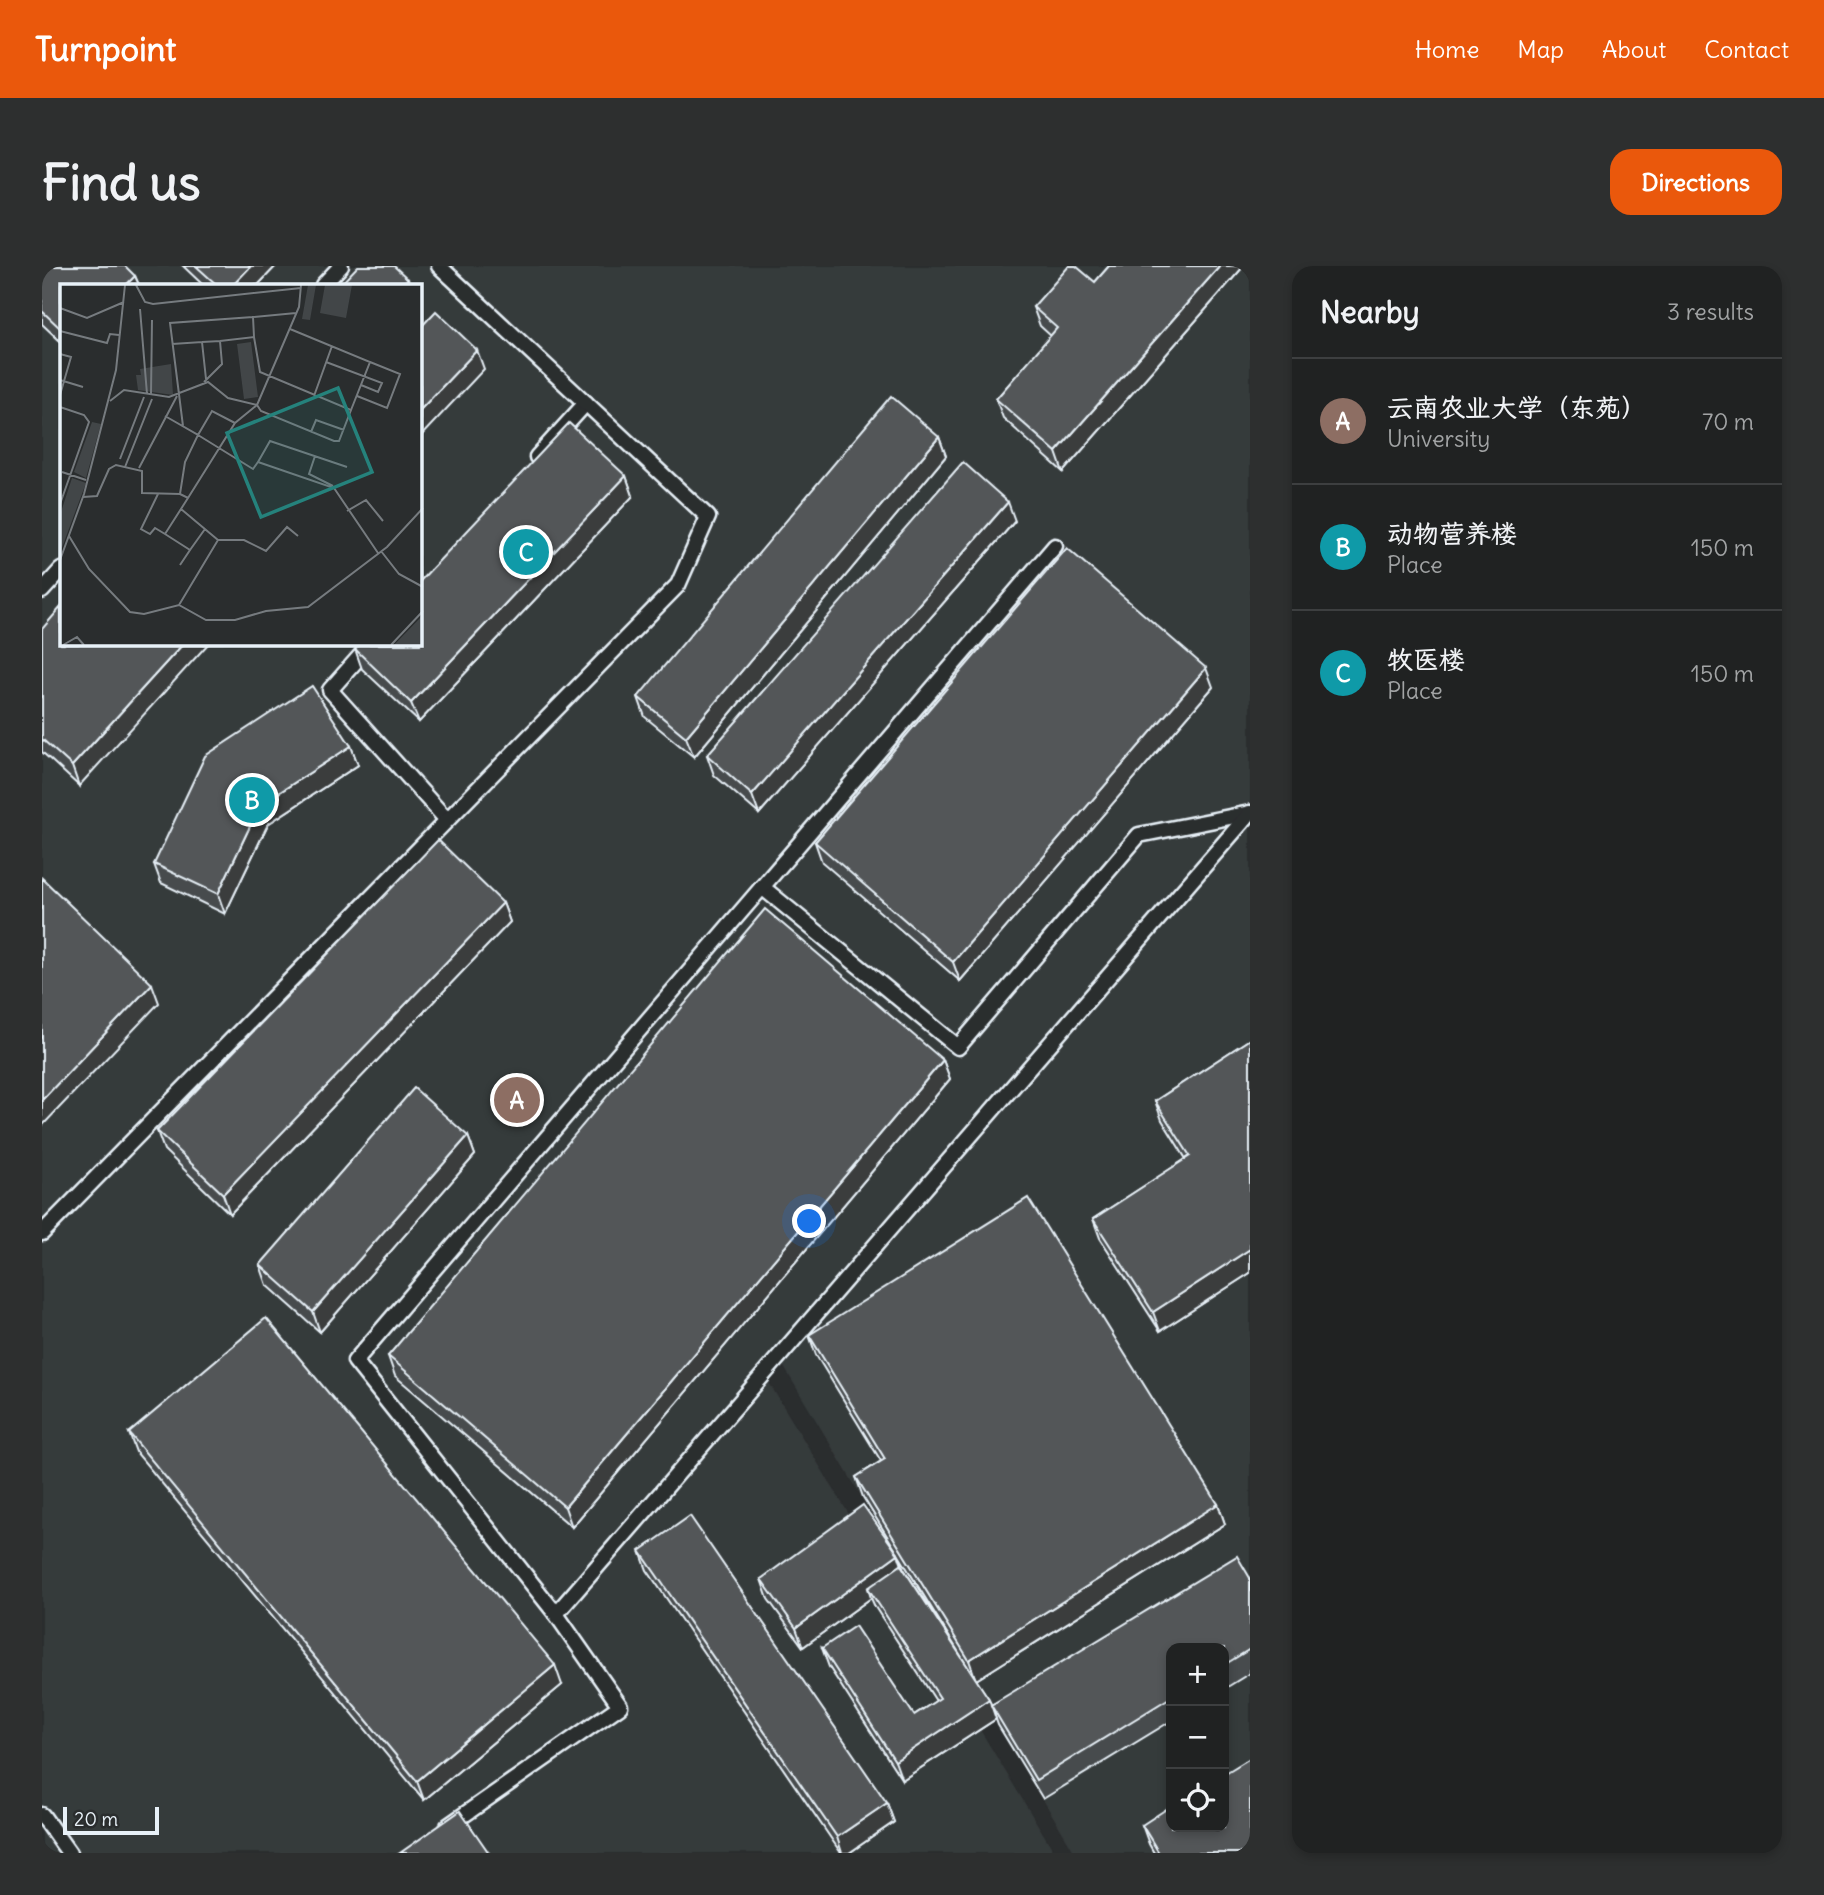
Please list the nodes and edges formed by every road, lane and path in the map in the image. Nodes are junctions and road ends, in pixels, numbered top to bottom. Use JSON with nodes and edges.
{"nodes":[{"id":1,"x":341,"y":266,"type":"edge"},
{"id":2,"x":439,"y":266,"type":"edge"},
{"id":3,"x":324,"y":284,"type":"edge"},
{"id":4,"x":586,"y":403,"type":"junction"},
{"id":5,"x":531,"y":465,"type":"edge"},
{"id":6,"x":1055,"y":546,"type":"dead end"},
{"id":7,"x":60,"y":571,"type":"edge"},
{"id":8,"x":42,"y":591,"type":"edge"},
{"id":9,"x":369,"y":646,"type":"edge"},
{"id":10,"x":1250,"y":813,"type":"edge"},
{"id":11,"x":447,"y":820,"type":"junction"},
{"id":12,"x":762,"y":887,"type":"junction"},
{"id":13,"x":42,"y":1233,"type":"edge"},
{"id":14,"x":556,"y":1614,"type":"junction"},
{"id":15,"x":42,"y":1815,"type":"edge"},
{"id":16,"x":432,"y":1838,"type":"edge"},
{"id":17,"x":69,"y":1853,"type":"edge"}],
"edges":[{"from":1,"to":3,"type":"lane"},
{"from":2,"to":4,"type":"lane"},
{"from":4,"to":5,"type":"lane"},
{"from":4,"to":11,"type":"lane"},
{"from":6,"to":12,"type":"lane"},
{"from":7,"to":8,"type":"lane"},
{"from":9,"to":11,"type":"lane"},
{"from":10,"to":12,"type":"lane"},
{"from":10,"to":14,"type":"lane"},
{"from":11,"to":13,"type":"lane"},
{"from":12,"to":14,"type":"lane"},
{"from":14,"to":16,"type":"lane"},
{"from":15,"to":17,"type":"lane"}]}
